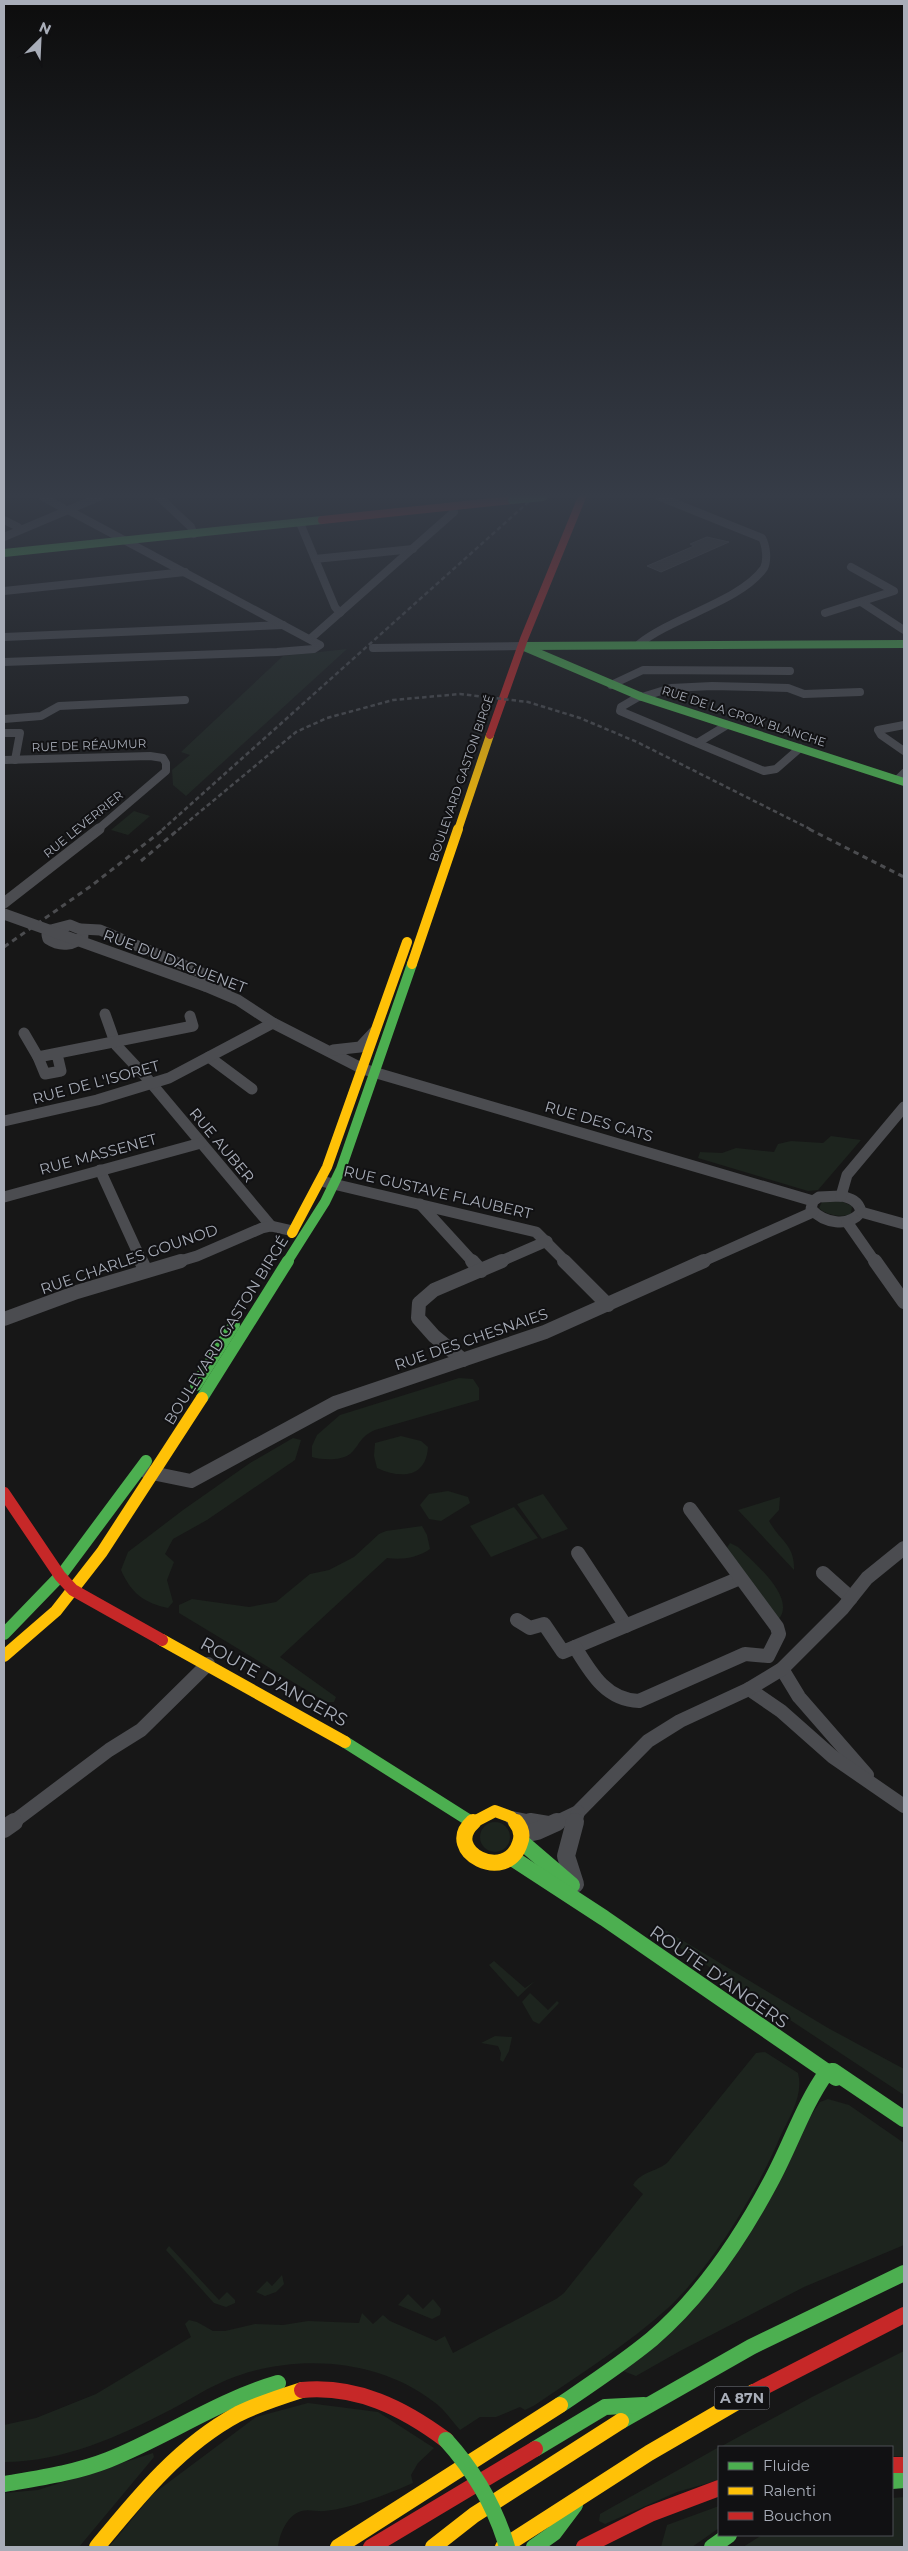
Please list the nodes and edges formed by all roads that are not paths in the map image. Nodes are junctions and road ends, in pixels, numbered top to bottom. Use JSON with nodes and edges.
{"nodes":[{"id":1,"x":266,"y":616,"type":"edge"},
{"id":2,"x":336,"y":616,"type":"edge"},
{"id":3,"x":529,"y":616,"type":"edge"},
{"id":4,"x":531,"y":616,"type":"edge"},
{"id":5,"x":687,"y":616,"type":"edge"},
{"id":6,"x":884,"y":616,"type":"edge"},
{"id":7,"x":283,"y":625,"type":"junction"},
{"id":8,"x":904,"y":630,"type":"edge"},
{"id":9,"x":4,"y":637,"type":"edge"},
{"id":10,"x":310,"y":639,"type":"junction"},
{"id":11,"x":639,"y":644,"type":"junction"},
{"id":12,"x":904,"y":644,"type":"edge"},
{"id":13,"x":518,"y":646,"type":"junction"},
{"id":14,"x":373,"y":648,"type":"dead end"},
{"id":15,"x":4,"y":662,"type":"edge"},
{"id":16,"x":790,"y":671,"type":"dead end"},
{"id":17,"x":612,"y":685,"type":"junction"},
{"id":18,"x":860,"y":692,"type":"dead end"},
{"id":19,"x":641,"y":697,"type":"junction"},
{"id":20,"x":185,"y":700,"type":"dead end"},
{"id":21,"x":4,"y":719,"type":"edge"},
{"id":22,"x":727,"y":725,"type":"junction"},
{"id":23,"x":904,"y":725,"type":"edge"},
{"id":24,"x":4,"y":733,"type":"edge"},
{"id":25,"x":700,"y":742,"type":"junction"},
{"id":26,"x":800,"y":748,"type":"junction"},
{"id":27,"x":904,"y":752,"type":"edge"},
{"id":28,"x":163,"y":758,"type":"joint"},
{"id":29,"x":4,"y":760,"type":"edge"},
{"id":30,"x":15,"y":760,"type":"junction"},
{"id":31,"x":902,"y":778,"type":"edge"},
{"id":32,"x":6,"y":898,"type":"edge"},
{"id":33,"x":4,"y":914,"type":"edge"},
{"id":34,"x":81,"y":929,"type":"dead end"},
{"id":35,"x":238,"y":1000,"type":"junction"},
{"id":36,"x":106,"y":1014,"type":"dead end"},
{"id":37,"x":190,"y":1016,"type":"dead end"},
{"id":38,"x":273,"y":1023,"type":"junction"},
{"id":39,"x":24,"y":1032,"type":"dead end"},
{"id":40,"x":374,"y":1032,"type":"junction"},
{"id":41,"x":114,"y":1043,"type":"junction"},
{"id":42,"x":328,"y":1050,"type":"junction"},
{"id":43,"x":57,"y":1054,"type":"junction"},
{"id":44,"x":38,"y":1057,"type":"junction"},
{"id":45,"x":209,"y":1057,"type":"junction"},
{"id":46,"x":369,"y":1070,"type":"junction"},
{"id":47,"x":151,"y":1083,"type":"junction"},
{"id":48,"x":252,"y":1089,"type":"dead end"},
{"id":49,"x":904,"y":1107,"type":"edge"},
{"id":50,"x":4,"y":1121,"type":"edge"},
{"id":51,"x":202,"y":1143,"type":"junction"},
{"id":52,"x":100,"y":1170,"type":"junction"},
{"id":53,"x":320,"y":1182,"type":"junction"},
{"id":54,"x":334,"y":1184,"type":"junction"},
{"id":55,"x":841,"y":1196,"type":"junction"},
{"id":56,"x":4,"y":1197,"type":"edge"},
{"id":57,"x":420,"y":1204,"type":"junction"},
{"id":58,"x":813,"y":1206,"type":"junction"},
{"id":59,"x":861,"y":1212,"type":"junction"},
{"id":60,"x":847,"y":1222,"type":"junction"},
{"id":61,"x":904,"y":1224,"type":"edge"},
{"id":62,"x":271,"y":1226,"type":"junction"},
{"id":63,"x":293,"y":1231,"type":"junction"},
{"id":64,"x":547,"y":1241,"type":"junction"},
{"id":65,"x":146,"y":1271,"type":"junction"},
{"id":66,"x":481,"y":1271,"type":"junction"},
{"id":67,"x":904,"y":1302,"type":"edge"},
{"id":68,"x":608,"y":1304,"type":"junction"},
{"id":69,"x":4,"y":1319,"type":"edge"},
{"id":70,"x":463,"y":1360,"type":"junction"},
{"id":71,"x":190,"y":1395,"type":"dead end"},
{"id":72,"x":150,"y":1454,"type":"dead end"},
{"id":73,"x":146,"y":1472,"type":"junction"},
{"id":74,"x":4,"y":1492,"type":"edge"},
{"id":75,"x":690,"y":1509,"type":"dead end"},
{"id":76,"x":904,"y":1548,"type":"edge"},
{"id":77,"x":578,"y":1553,"type":"dead end"},
{"id":78,"x":823,"y":1573,"type":"dead end"},
{"id":79,"x":60,"y":1576,"type":"junction"},
{"id":80,"x":740,"y":1578,"type":"junction"},
{"id":81,"x":73,"y":1590,"type":"junction"},
{"id":82,"x":851,"y":1598,"type":"junction"},
{"id":83,"x":518,"y":1620,"type":"dead end"},
{"id":84,"x":626,"y":1626,"type":"junction"},
{"id":85,"x":4,"y":1634,"type":"edge"},
{"id":86,"x":575,"y":1647,"type":"junction"},
{"id":87,"x":4,"y":1656,"type":"edge"},
{"id":88,"x":208,"y":1664,"type":"junction"},
{"id":89,"x":782,"y":1669,"type":"junction"},
{"id":90,"x":749,"y":1689,"type":"junction"},
{"id":91,"x":882,"y":1792,"type":"junction"},
{"id":92,"x":904,"y":1806,"type":"edge"},
{"id":93,"x":578,"y":1812,"type":"junction"},
{"id":94,"x":512,"y":1818,"type":"junction"},
{"id":95,"x":470,"y":1821,"type":"junction"},
{"id":96,"x":548,"y":1825,"type":"junction"},
{"id":97,"x":4,"y":1829,"type":"edge"},
{"id":98,"x":523,"y":1839,"type":"junction"},
{"id":99,"x":512,"y":1858,"type":"junction"},
{"id":100,"x":578,"y":1890,"type":"junction"},
{"id":101,"x":709,"y":1985,"type":"junction"},
{"id":102,"x":737,"y":2004,"type":"junction"},
{"id":103,"x":827,"y":2072,"type":"junction"},
{"id":104,"x":904,"y":2111,"type":"edge"},
{"id":105,"x":904,"y":2119,"type":"edge"},
{"id":106,"x":904,"y":2126,"type":"edge"},
{"id":107,"x":904,"y":2273,"type":"edge"},
{"id":108,"x":904,"y":2315,"type":"edge"},
{"id":109,"x":310,"y":2389,"type":"junction"},
{"id":110,"x":646,"y":2405,"type":"junction"},
{"id":111,"x":4,"y":2484,"type":"edge"},
{"id":112,"x":718,"y":2488,"type":"edge"},
{"id":113,"x":585,"y":2491,"type":"junction"},
{"id":114,"x":727,"y":2536,"type":"edge"},
{"id":115,"x":97,"y":2547,"type":"edge"},
{"id":116,"x":338,"y":2547,"type":"edge"},
{"id":117,"x":371,"y":2547,"type":"edge"},
{"id":118,"x":433,"y":2547,"type":"edge"},
{"id":119,"x":502,"y":2547,"type":"edge"},
{"id":120,"x":507,"y":2547,"type":"edge"},
{"id":121,"x":534,"y":2547,"type":"edge"},
{"id":122,"x":584,"y":2547,"type":"edge"},
{"id":123,"x":712,"y":2547,"type":"edge"}],
"edges":[{"from":1,"to":7,"type":"street"},
{"from":2,"to":10,"type":"street"},
{"from":3,"to":13,"type":"main road","name":"BOULEVARD GASTON BIRGÉ"},
{"from":4,"to":13,"type":"main road","name":"BOULEVARD GASTON BIRGÉ"},
{"from":5,"to":11,"type":"street"},
{"from":6,"to":8,"type":"street"},
{"from":7,"to":9,"type":"street"},
{"from":7,"to":10,"type":"street"},
{"from":10,"to":15,"type":"street"},
{"from":11,"to":12,"type":"main road"},
{"from":11,"to":13,"type":"main road"},
{"from":13,"to":14,"type":"street"},
{"from":13,"to":17,"type":"main road","name":"RUE DE LA CROIX BLANCHE"},
{"from":13,"to":40,"type":"main road","name":"BOULEVARD GASTON BIRGÉ"},
{"from":13,"to":46,"type":"main road","name":"BOULEVARD GASTON BIRGÉ"},
{"from":16,"to":17,"type":"street"},
{"from":17,"to":19,"type":"main road","name":"RUE DE LA CROIX BLANCHE"},
{"from":18,"to":19,"type":"street"},
{"from":19,"to":22,"type":"main road","name":"RUE DE LA CROIX BLANCHE"},
{"from":19,"to":25,"type":"street"},
{"from":20,"to":21,"type":"street"},
{"from":22,"to":25,"type":"street"},
{"from":22,"to":26,"type":"main road","name":"RUE DE LA CROIX BLANCHE"},
{"from":23,"to":27,"type":"street"},
{"from":24,"to":30,"type":"street","name":"RUE DE RÉAUMUR"},
{"from":25,"to":26,"type":"street"},
{"from":26,"to":31,"type":"main road","name":"RUE DE LA CROIX BLANCHE"},
{"from":28,"to":30,"type":"street","name":"RUE DE RÉAUMUR"},
{"from":28,"to":32,"type":"street","name":"RUE LEVERRIER"},
{"from":29,"to":30,"type":"street","name":"RUE DE RÉAUMUR"},
{"from":33,"to":35,"type":"street","name":"RUE DU DAGUENET","bridge":true},
{"from":34,"to":35,"type":"street"},
{"from":35,"to":38,"type":"street","name":"RUE DU DAGUENET"},
{"from":36,"to":41,"type":"street"},
{"from":37,"to":41,"type":"street"},
{"from":38,"to":42,"type":"street","name":"RUE DU DAGUENET"},
{"from":38,"to":45,"type":"street","name":"RUE DE L'ISORET"},
{"from":39,"to":44,"type":"street"},
{"from":40,"to":42,"type":"street"},
{"from":40,"to":46,"type":"main road","name":"BOULEVARD GASTON BIRGÉ"},
{"from":41,"to":43,"type":"street"},
{"from":41,"to":47,"type":"street","name":"RUE AUBER"},
{"from":42,"to":46,"type":"street","name":"RUE DU DAGUENET"},
{"from":43,"to":44,"type":"street"},
{"from":43,"to":44,"type":"street"},
{"from":45,"to":47,"type":"street","name":"RUE DE L'ISORET"},
{"from":45,"to":48,"type":"street"},
{"from":46,"to":53,"type":"main road","name":"BOULEVARD GASTON BIRGÉ"},
{"from":46,"to":54,"type":"main road","name":"BOULEVARD GASTON BIRGÉ"},
{"from":46,"to":58,"type":"street","name":"RUE DES GATS"},
{"from":47,"to":50,"type":"street","name":"RUE DE L'ISORET"},
{"from":47,"to":51,"type":"street","name":"RUE AUBER"},
{"from":49,"to":55,"type":"street"},
{"from":51,"to":52,"type":"street","name":"RUE MASSENET"},
{"from":51,"to":62,"type":"street","name":"RUE AUBER"},
{"from":52,"to":56,"type":"street","name":"RUE MASSENET"},
{"from":52,"to":65,"type":"street"},
{"from":53,"to":54,"type":"street","name":"RUE GUSTAVE FLAUBERT"},
{"from":53,"to":63,"type":"main road","name":"BOULEVARD GASTON BIRGÉ"},
{"from":54,"to":57,"type":"street","name":"RUE GUSTAVE FLAUBERT"},
{"from":54,"to":73,"type":"main road","name":"BOULEVARD GASTON BIRGÉ"},
{"from":55,"to":58,"type":"street","name":"RUE DES CHESNAIES"},
{"from":55,"to":59,"type":"street"},
{"from":57,"to":64,"type":"street","name":"RUE GUSTAVE FLAUBERT"},
{"from":57,"to":66,"type":"street"},
{"from":58,"to":60,"type":"street","name":"RUE DES GATS"},
{"from":58,"to":68,"type":"street","name":"RUE DES CHESNAIES"},
{"from":59,"to":60,"type":"street"},
{"from":59,"to":61,"type":"street"},
{"from":60,"to":67,"type":"street"},
{"from":62,"to":63,"type":"street"},
{"from":62,"to":65,"type":"street","name":"RUE CHARLES GOUNOD"},
{"from":63,"to":71,"type":"main road","name":"BOULEVARD GASTON BIRGÉ"},
{"from":64,"to":66,"type":"street"},
{"from":64,"to":68,"type":"street","name":"RUE GUSTAVE FLAUBERT"},
{"from":65,"to":69,"type":"street","name":"RUE CHARLES GOUNOD"},
{"from":66,"to":70,"type":"street"},
{"from":68,"to":70,"type":"street","name":"RUE DES CHESNAIES"},
{"from":70,"to":73,"type":"street","name":"RUE DES CHESNAIES"},
{"from":72,"to":73,"type":"main road","name":"BOULEVARD GASTON BIRGÉ"},
{"from":73,"to":79,"type":"main road","name":"BOULEVARD GASTON BIRGÉ"},
{"from":73,"to":81,"type":"main road","name":"BOULEVARD GASTON BIRGÉ"},
{"from":74,"to":79,"type":"main road","name":"ROUTE D’ANGERS"},
{"from":75,"to":80,"type":"street"},
{"from":76,"to":82,"type":"street"},
{"from":77,"to":84,"type":"street"},
{"from":78,"to":82,"type":"street"},
{"from":79,"to":81,"type":"main road","name":"ROUTE D’ANGERS"},
{"from":79,"to":85,"type":"main road","name":"BOULEVARD GASTON BIRGÉ"},
{"from":80,"to":84,"type":"street"},
{"from":80,"to":86,"type":"street"},
{"from":81,"to":87,"type":"main road","name":"BOULEVARD GASTON BIRGÉ"},
{"from":81,"to":88,"type":"main road","name":"ROUTE D’ANGERS"},
{"from":82,"to":89,"type":"street"},
{"from":83,"to":86,"type":"street"},
{"from":84,"to":86,"type":"street"},
{"from":88,"to":95,"type":"main road","name":"ROUTE D’ANGERS"},
{"from":88,"to":97,"type":"street"},
{"from":89,"to":90,"type":"street"},
{"from":89,"to":91,"type":"street"},
{"from":90,"to":91,"type":"street"},
{"from":90,"to":93,"type":"street"},
{"from":91,"to":92,"type":"street"},
{"from":93,"to":96,"type":"street"},
{"from":93,"to":100,"type":"street"},
{"from":94,"to":95,"type":"main road"},
{"from":94,"to":96,"type":"street"},
{"from":94,"to":98,"type":"main road"},
{"from":95,"to":99,"type":"main road"},
{"from":96,"to":98,"type":"street"},
{"from":98,"to":99,"type":"main road"},
{"from":98,"to":100,"type":"main road","name":"ROUTE D’ANGERS"},
{"from":99,"to":101,"type":"main road","name":"ROUTE D’ANGERS"},
{"from":100,"to":101,"type":"main road","name":"ROUTE D’ANGERS"},
{"from":101,"to":102,"type":"main road","name":"ROUTE D’ANGERS"},
{"from":102,"to":103,"type":"main road","name":"ROUTE D’ANGERS"},
{"from":102,"to":104,"type":"main road","name":"ROUTE D’ANGERS"},
{"from":103,"to":105,"type":"main road"},
{"from":103,"to":106,"type":"main road","name":"ROUTE D’ANGERS"},
{"from":103,"to":116,"type":"main road"},
{"from":107,"to":110,"type":"main road","number":"A 87N"},
{"from":108,"to":113,"type":"main road","number":"A 87N"},
{"from":109,"to":111,"type":"main road"},
{"from":109,"to":115,"type":"main road"},
{"from":109,"to":120,"type":"main road","bridge":true},
{"from":110,"to":117,"type":"main road"},
{"from":110,"to":118,"type":"main road","number":"A 87N"},
{"from":112,"to":122,"type":"main road"},
{"from":113,"to":119,"type":"main road","number":"A 87N"},
{"from":113,"to":121,"type":"main road"},
{"from":114,"to":123,"type":"main road"}]}
